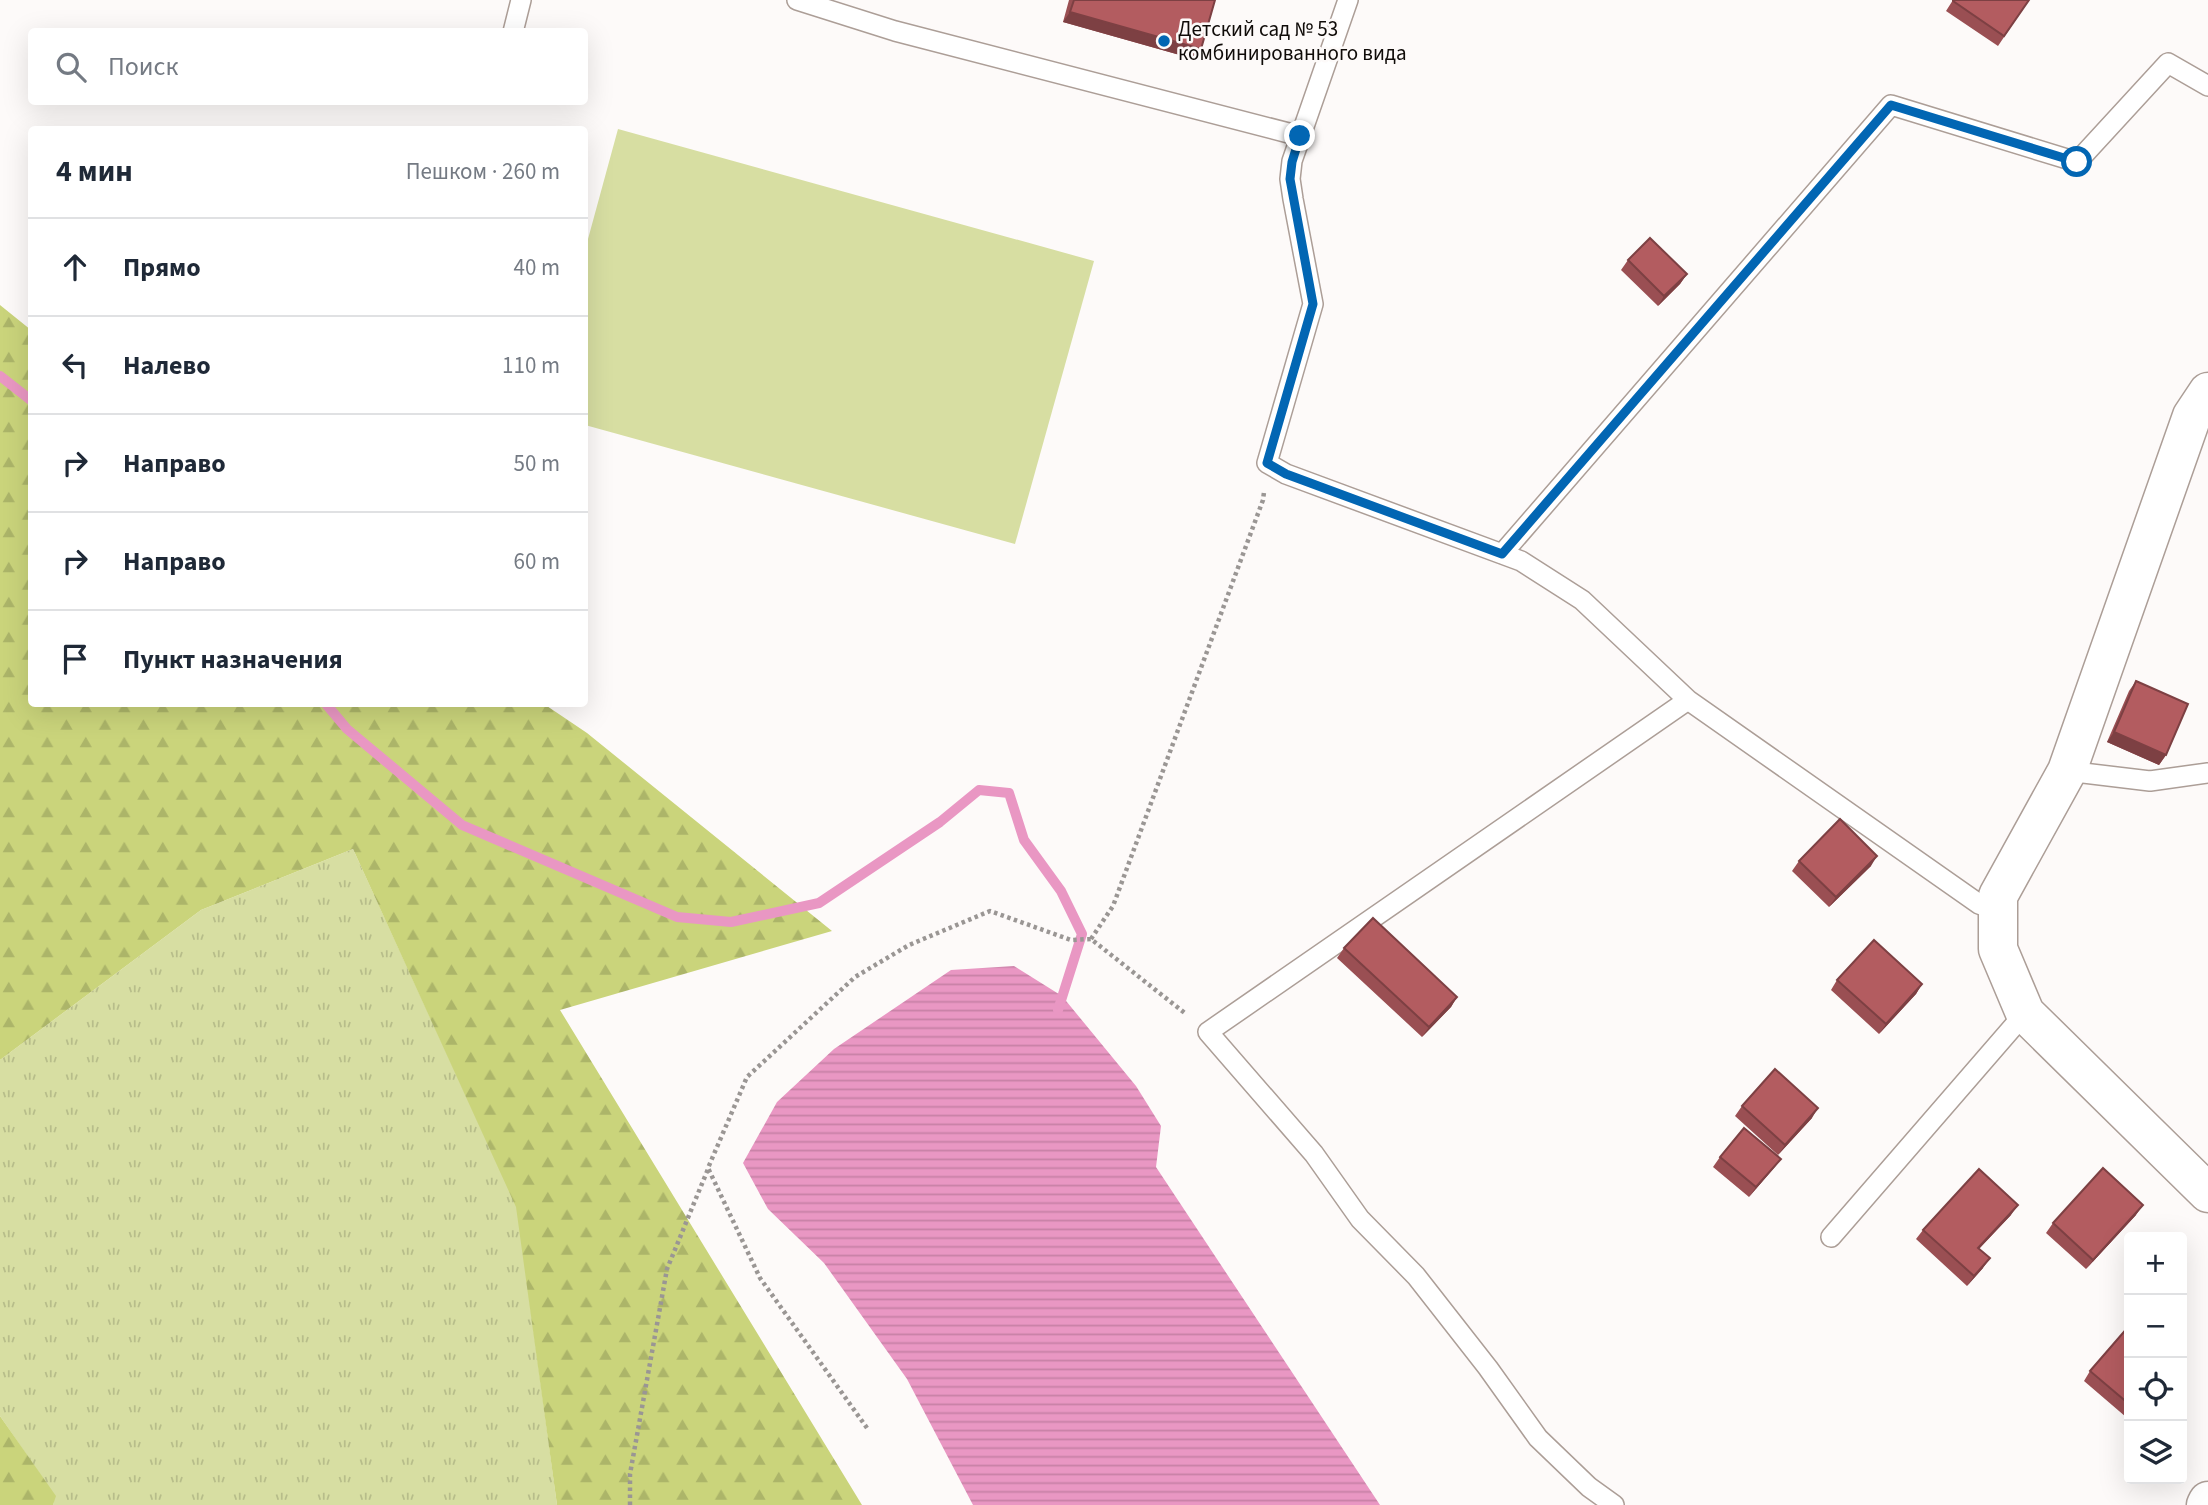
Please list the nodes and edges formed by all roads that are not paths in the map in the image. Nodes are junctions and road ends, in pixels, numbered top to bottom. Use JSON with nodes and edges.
{"nodes":[{"id":1,"x":521,"y":0,"type":"edge"},
{"id":2,"x":797,"y":0,"type":"edge"},
{"id":3,"x":1349,"y":0,"type":"edge"},
{"id":4,"x":514,"y":28,"type":"edge"},
{"id":5,"x":2208,"y":86,"type":"edge"},
{"id":6,"x":1300,"y":136,"type":"junction"},
{"id":7,"x":2208,"y":391,"type":"edge"},
{"id":8,"x":1502,"y":554,"type":"junction"},
{"id":9,"x":1688,"y":700,"type":"junction"},
{"id":10,"x":2067,"y":772,"type":"junction"},
{"id":11,"x":2208,"y":773,"type":"edge"},
{"id":12,"x":1998,"y":911,"type":"junction"},
{"id":13,"x":2025,"y":1013,"type":"junction"},
{"id":14,"x":2208,"y":1193,"type":"edge"},
{"id":15,"x":1830,"y":1237,"type":"dead end"},
{"id":16,"x":1614,"y":1505,"type":"edge"}],
"edges":[{"from":1,"to":4,"type":"lane"},
{"from":2,"to":6,"type":"lane"},
{"from":3,"to":6,"type":"lane"},
{"from":5,"to":8,"type":"lane"},
{"from":6,"to":8,"type":"lane"},
{"from":7,"to":10,"type":"street"},
{"from":8,"to":9,"type":"lane"},
{"from":9,"to":12,"type":"lane"},
{"from":9,"to":16,"type":"lane"},
{"from":10,"to":11,"type":"lane"},
{"from":10,"to":12,"type":"street"},
{"from":12,"to":13,"type":"street"},
{"from":13,"to":14,"type":"street"},
{"from":13,"to":15,"type":"lane"}]}
